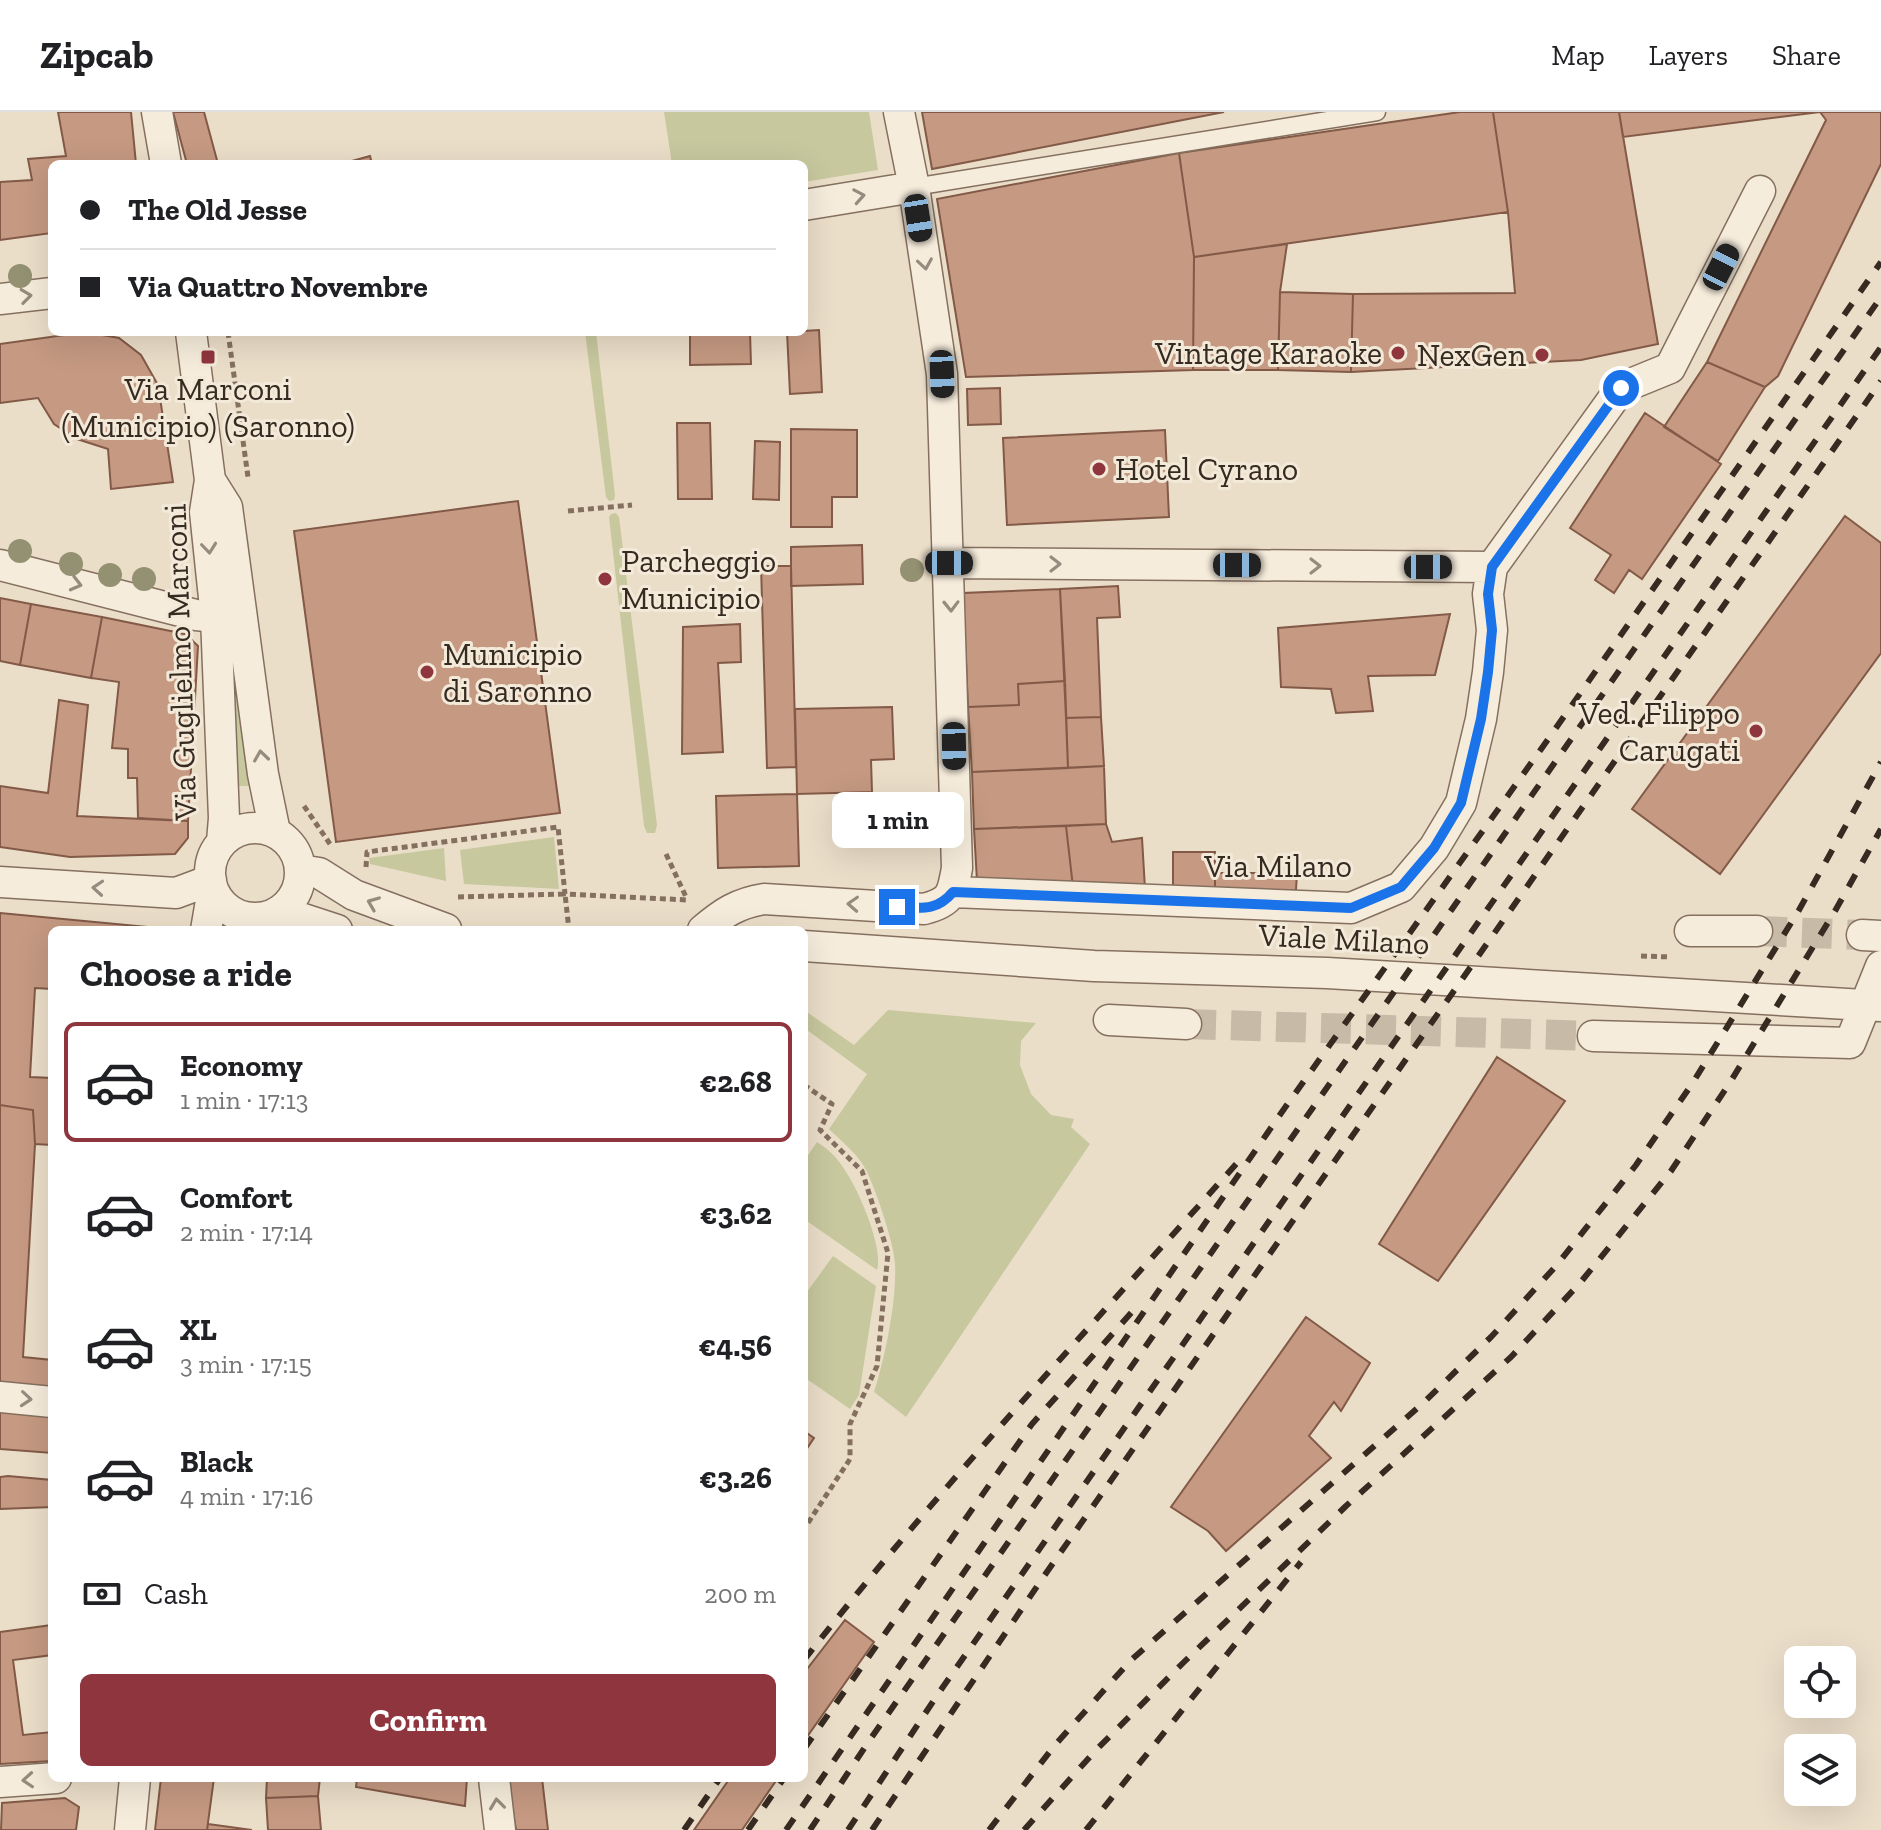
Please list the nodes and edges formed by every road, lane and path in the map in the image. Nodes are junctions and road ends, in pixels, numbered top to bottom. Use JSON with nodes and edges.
{"nodes":[{"id":1,"x":157,"y":112,"type":"edge"},
{"id":2,"x":899,"y":112,"type":"edge"},
{"id":3,"x":1377,"y":112,"type":"edge"},
{"id":4,"x":165,"y":160,"type":"edge"},
{"id":5,"x":914,"y":187,"type":"junction"},
{"id":6,"x":1760,"y":191,"type":"dead end"},
{"id":7,"x":808,"y":204,"type":"edge"},
{"id":8,"x":48,"y":293,"type":"edge"},
{"id":9,"x":0,"y":299,"type":"edge"},
{"id":10,"x":192,"y":336,"type":"edge"},
{"id":11,"x":210,"y":480,"type":"junction"},
{"id":12,"x":632,"y":505,"type":"dead end"},
{"id":13,"x":568,"y":511,"type":"dead end"},
{"id":14,"x":949,"y":563,"type":"junction"},
{"id":15,"x":0,"y":565,"type":"edge"},
{"id":16,"x":1492,"y":567,"type":"junction"},
{"id":17,"x":216,"y":617,"type":"junction"},
{"id":18,"x":275,"y":832,"type":"junction"},
{"id":19,"x":222,"y":842,"type":"junction"},
{"id":20,"x":666,"y":854,"type":"dead end"},
{"id":21,"x":300,"y":870,"type":"junction"},
{"id":22,"x":366,"y":876,"type":"dead end"},
{"id":23,"x":0,"y":882,"type":"edge"},
{"id":24,"x":212,"y":885,"type":"junction"},
{"id":25,"x":953,"y":892,"type":"junction"},
{"id":26,"x":687,"y":900,"type":"junction"},
{"id":27,"x":279,"y":911,"type":"junction"},
{"id":28,"x":714,"y":920,"type":"edge"},
{"id":29,"x":238,"y":922,"type":"edge"},
{"id":30,"x":207,"y":926,"type":"edge"},
{"id":31,"x":325,"y":926,"type":"edge"},
{"id":32,"x":438,"y":926,"type":"edge"},
{"id":33,"x":1690,"y":931,"type":"joint"},
{"id":34,"x":1757,"y":931,"type":"tunnel mouth"},
{"id":35,"x":808,"y":946,"type":"edge"},
{"id":36,"x":1631,"y":956,"type":"dead end"},
{"id":37,"x":1881,"y":966,"type":"edge"},
{"id":38,"x":1872,"y":1006,"type":"edge"},
{"id":39,"x":1109,"y":1020,"type":"dead end"},
{"id":40,"x":1186,"y":1024,"type":"tunnel mouth"},
{"id":41,"x":1593,"y":1036,"type":"tunnel mouth"},
{"id":42,"x":808,"y":1088,"type":"edge"},
{"id":43,"x":0,"y":1397,"type":"edge"},
{"id":44,"x":48,"y":1402,"type":"edge"},
{"id":45,"x":808,"y":1523,"type":"edge"},
{"id":46,"x":48,"y":1779,"type":"edge"},
{"id":47,"x":0,"y":1782,"type":"edge"},
{"id":48,"x":135,"y":1782,"type":"edge"},
{"id":49,"x":494,"y":1782,"type":"edge"},
{"id":50,"x":130,"y":1830,"type":"edge"},
{"id":51,"x":500,"y":1830,"type":"edge"}],
"edges":[{"from":1,"to":4,"type":"street"},
{"from":2,"to":5,"type":"street"},
{"from":3,"to":5,"type":"lane"},
{"from":7,"to":5,"type":"street","one_way":true},
{"from":5,"to":14,"type":"street","one_way":true},
{"from":6,"to":16,"type":"street"},
{"from":9,"to":8,"type":"street","one_way":true},
{"from":10,"to":11,"type":"street","name":"Via Guglielmo Marconi"},
{"from":11,"to":17,"type":"street","name":"Via Guglielmo Marconi","one_way":true},
{"from":18,"to":11,"type":"street","name":"Via Guglielmo Marconi","one_way":true},
{"from":12,"to":13,"type":"path"},
{"from":14,"to":16,"type":"street","one_way":true},
{"from":14,"to":25,"type":"street","one_way":true},
{"from":15,"to":17,"type":"street","one_way":true},
{"from":16,"to":25,"type":"street","name":"Via Milano"},
{"from":17,"to":19,"type":"street","name":"Via Guglielmo Marconi"},
{"from":18,"to":19,"type":"street"},
{"from":18,"to":21,"type":"street"},
{"from":19,"to":24,"type":"street"},
{"from":20,"to":26,"type":"path"},
{"from":21,"to":27,"type":"street"},
{"from":32,"to":21,"type":"street","one_way":true},
{"from":22,"to":26,"type":"path"},
{"from":24,"to":23,"type":"street","one_way":true},
{"from":24,"to":29,"type":"street"},
{"from":24,"to":30,"type":"street"},
{"from":25,"to":28,"type":"street","one_way":true},
{"from":26,"to":28,"type":"path"},
{"from":27,"to":29,"type":"street"},
{"from":27,"to":31,"type":"street"},
{"from":33,"to":34,"type":"street"},
{"from":33,"to":36,"type":"path"},
{"from":35,"to":38,"type":"street","name":"Viale Milano"},
{"from":37,"to":38,"type":"street"},
{"from":38,"to":41,"type":"street"},
{"from":39,"to":40,"type":"street"},
{"from":42,"to":45,"type":"path"},
{"from":43,"to":44,"type":"street","one_way":true},
{"from":46,"to":47,"type":"street","one_way":true},
{"from":48,"to":50,"type":"street"},
{"from":51,"to":49,"type":"street","one_way":true}]}
